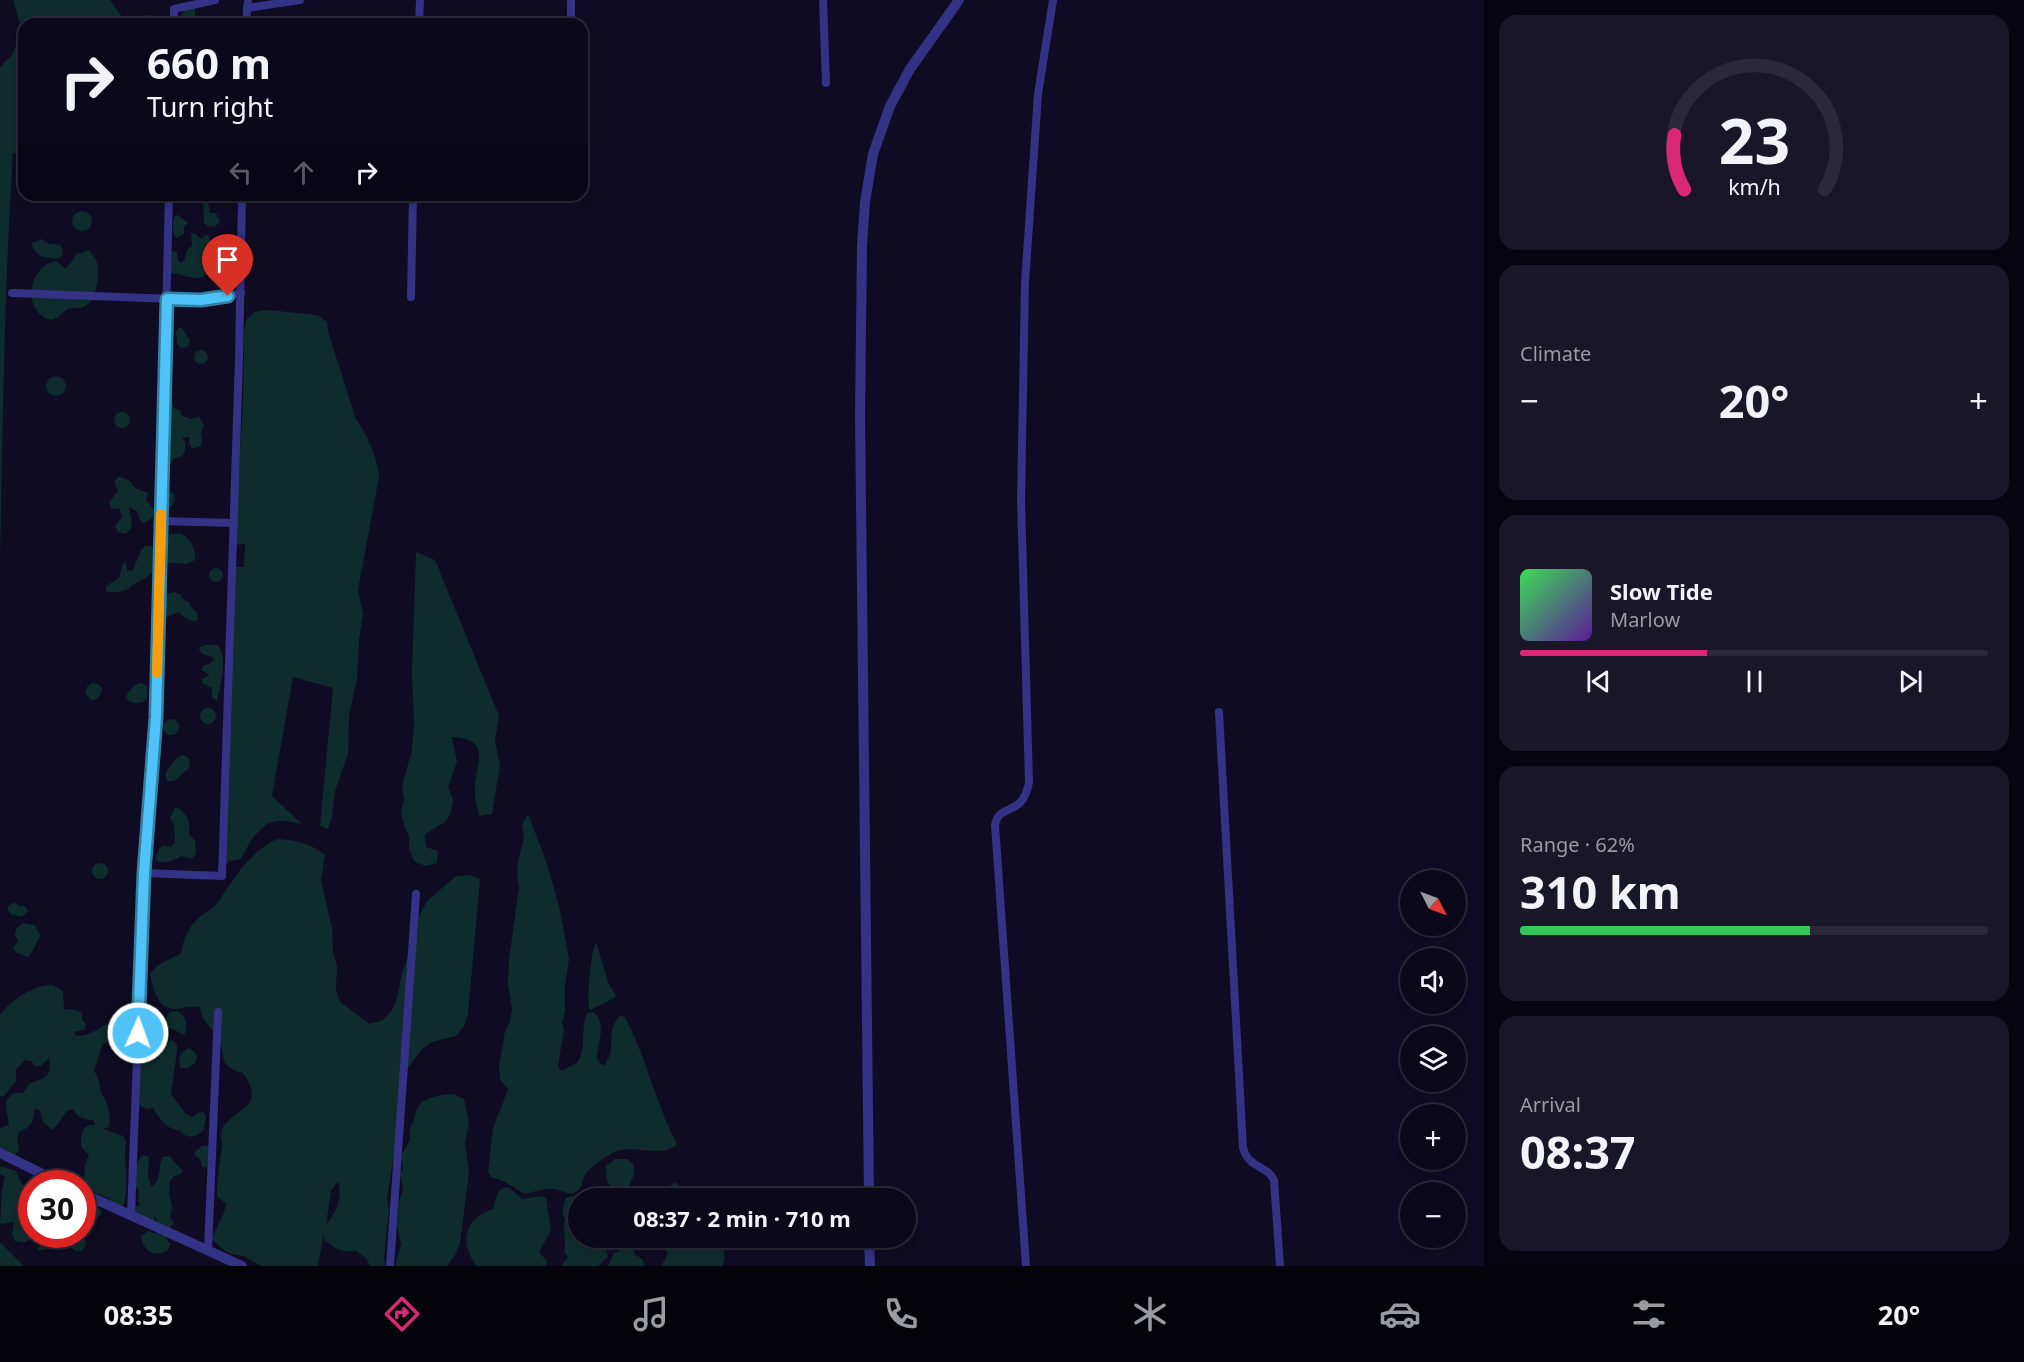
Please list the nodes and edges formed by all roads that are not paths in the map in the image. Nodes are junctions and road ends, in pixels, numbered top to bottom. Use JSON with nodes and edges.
{"nodes":[{"id":1,"x":215,"y":0,"type":"edge"},
{"id":2,"x":300,"y":0,"type":"edge"},
{"id":3,"x":420,"y":0,"type":"edge"},
{"id":4,"x":571,"y":0,"type":"edge"},
{"id":5,"x":823,"y":0,"type":"edge"},
{"id":6,"x":959,"y":0,"type":"edge"},
{"id":7,"x":1053,"y":0,"type":"edge"},
{"id":8,"x":247,"y":4,"type":"edge"},
{"id":9,"x":174,"y":18,"type":"edge"},
{"id":10,"x":419,"y":18,"type":"edge"},
{"id":11,"x":571,"y":18,"type":"edge"},
{"id":12,"x":826,"y":83,"type":"dead end"},
{"id":13,"x":169,"y":201,"type":"edge"},
{"id":14,"x":242,"y":201,"type":"edge"},
{"id":15,"x":413,"y":201,"type":"edge"},
{"id":16,"x":12,"y":293,"type":"dead end"},
{"id":17,"x":241,"y":293,"type":"junction"},
{"id":18,"x":411,"y":297,"type":"dead end"},
{"id":19,"x":167,"y":299,"type":"junction"},
{"id":20,"x":161,"y":521,"type":"junction"},
{"id":21,"x":234,"y":523,"type":"junction"},
{"id":22,"x":1219,"y":712,"type":"dead end"},
{"id":23,"x":144,"y":873,"type":"junction"},
{"id":24,"x":416,"y":894,"type":"dead end"},
{"id":25,"x":218,"y":1012,"type":"dead end"},
{"id":26,"x":0,"y":1153,"type":"edge"},
{"id":27,"x":35,"y":1170,"type":"edge"},
{"id":28,"x":869,"y":1188,"type":"edge"},
{"id":29,"x":96,"y":1200,"type":"edge"},
{"id":30,"x":131,"y":1216,"type":"junction"},
{"id":31,"x":869,"y":1248,"type":"edge"},
{"id":32,"x":208,"y":1250,"type":"junction"},
{"id":33,"x":242,"y":1266,"type":"edge"},
{"id":34,"x":390,"y":1266,"type":"edge"},
{"id":35,"x":870,"y":1266,"type":"edge"},
{"id":36,"x":1026,"y":1266,"type":"edge"},
{"id":37,"x":1280,"y":1266,"type":"edge"}],
"edges":[{"from":1,"to":9,"type":"street"},
{"from":2,"to":8,"type":"street"},
{"from":3,"to":10,"type":"street"},
{"from":4,"to":11,"type":"street"},
{"from":5,"to":12,"type":"street"},
{"from":6,"to":28,"type":"street"},
{"from":7,"to":36,"type":"street"},
{"from":13,"to":19,"type":"street"},
{"from":14,"to":17,"type":"street"},
{"from":15,"to":18,"type":"street"},
{"from":16,"to":19,"type":"street"},
{"from":17,"to":19,"type":"street"},
{"from":17,"to":21,"type":"street"},
{"from":19,"to":20,"type":"street"},
{"from":20,"to":21,"type":"street"},
{"from":20,"to":23,"type":"street"},
{"from":21,"to":23,"type":"street"},
{"from":22,"to":37,"type":"street"},
{"from":23,"to":30,"type":"street"},
{"from":24,"to":34,"type":"street"},
{"from":25,"to":32,"type":"street"},
{"from":26,"to":27,"type":"street"},
{"from":29,"to":30,"type":"street"},
{"from":30,"to":32,"type":"street"},
{"from":31,"to":35,"type":"street"},
{"from":32,"to":33,"type":"street"}]}
